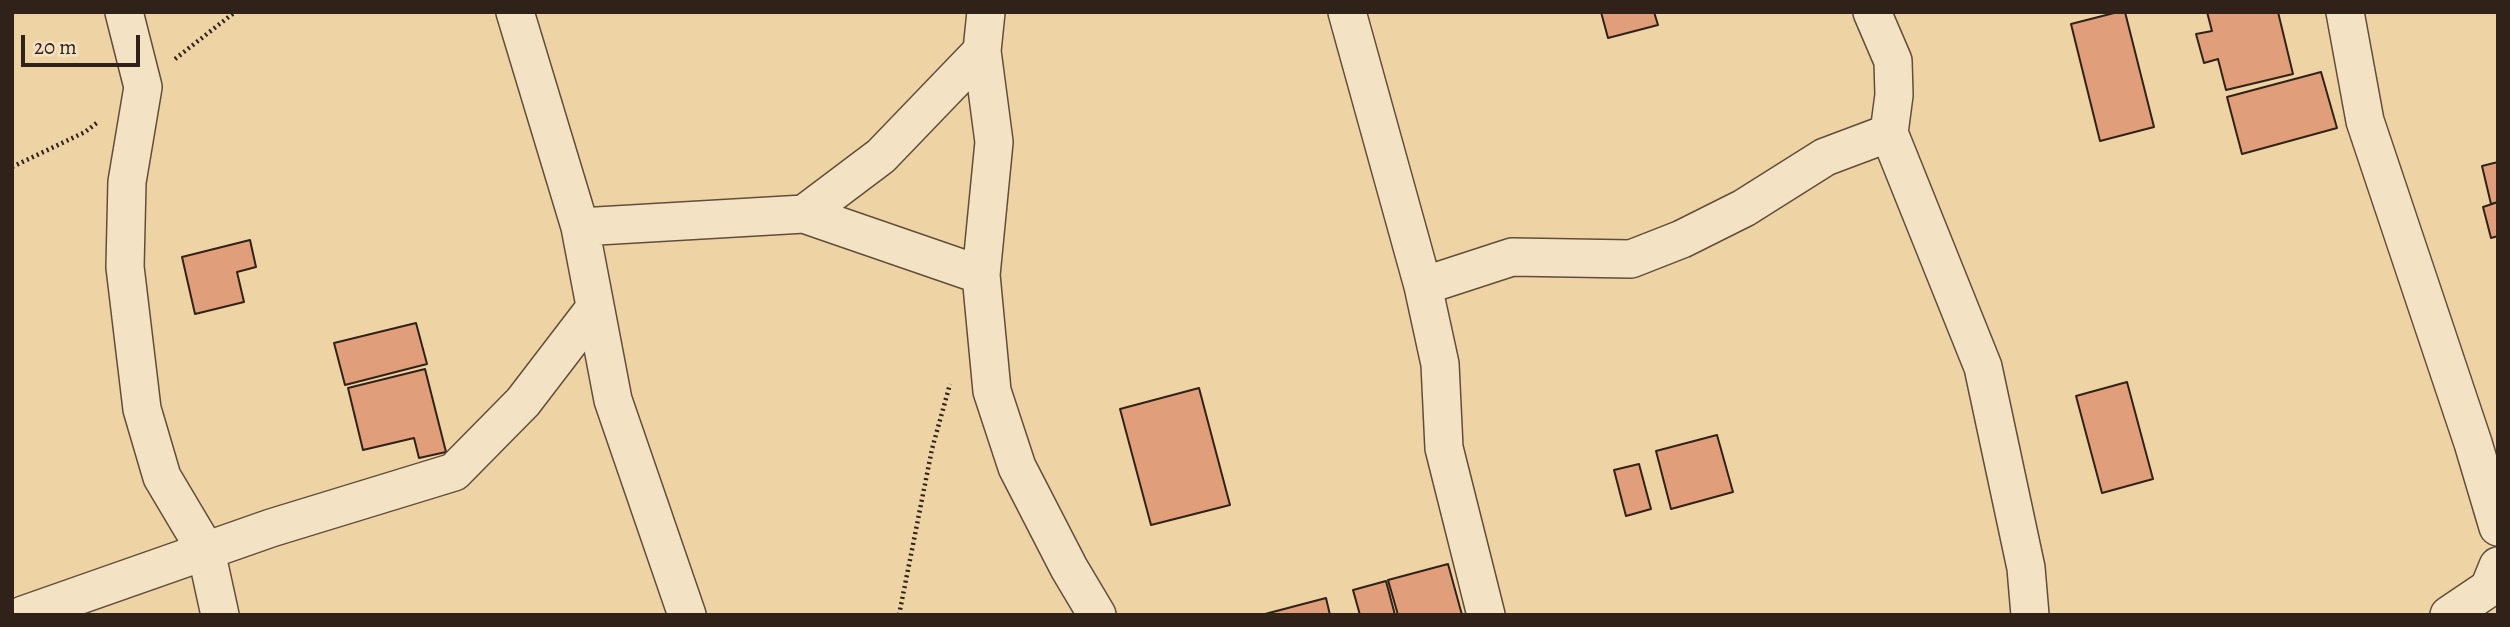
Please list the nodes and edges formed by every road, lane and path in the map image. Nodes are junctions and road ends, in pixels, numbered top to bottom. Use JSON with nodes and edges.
{"nodes":[{"id":1,"x":124,"y":12,"type":"edge"},
{"id":2,"x":515,"y":12,"type":"edge"},
{"id":3,"x":986,"y":12,"type":"edge"},
{"id":4,"x":1347,"y":12,"type":"edge"},
{"id":5,"x":1872,"y":12,"type":"edge"},
{"id":6,"x":2345,"y":12,"type":"edge"},
{"id":7,"x":982,"y":51,"type":"junction"},
{"id":8,"x":1889,"y":133,"type":"junction"},
{"id":9,"x":804,"y":214,"type":"junction"},
{"id":10,"x":580,"y":227,"type":"junction"},
{"id":11,"x":981,"y":275,"type":"junction"},
{"id":12,"x":1423,"y":286,"type":"junction"},
{"id":13,"x":595,"y":308,"type":"junction"},
{"id":14,"x":951,"y":383,"type":"dead end"},
{"id":15,"x":2498,"y":527,"type":"edge"},
{"id":16,"x":206,"y":551,"type":"junction"},
{"id":17,"x":2498,"y":566,"type":"edge"},
{"id":18,"x":23,"y":615,"type":"edge"},
{"id":19,"x":220,"y":615,"type":"edge"},
{"id":20,"x":687,"y":615,"type":"edge"},
{"id":21,"x":899,"y":615,"type":"edge"},
{"id":22,"x":1097,"y":615,"type":"edge"},
{"id":23,"x":1486,"y":615,"type":"edge"},
{"id":24,"x":2031,"y":615,"type":"edge"},
{"id":25,"x":2449,"y":615,"type":"edge"}],
"edges":[{"from":1,"to":16,"type":"street"},
{"from":2,"to":10,"type":"street"},
{"from":3,"to":7,"type":"street"},
{"from":4,"to":12,"type":"street"},
{"from":5,"to":8,"type":"street"},
{"from":6,"to":15,"type":"street"},
{"from":7,"to":9,"type":"street"},
{"from":7,"to":11,"type":"street"},
{"from":8,"to":12,"type":"street"},
{"from":8,"to":24,"type":"street"},
{"from":9,"to":10,"type":"street"},
{"from":9,"to":11,"type":"street"},
{"from":10,"to":13,"type":"street"},
{"from":11,"to":22,"type":"street"},
{"from":12,"to":23,"type":"street"},
{"from":13,"to":16,"type":"street"},
{"from":13,"to":20,"type":"street"},
{"from":14,"to":21,"type":"path"},
{"from":16,"to":18,"type":"street"},
{"from":16,"to":19,"type":"street"},
{"from":17,"to":25,"type":"street"}]}
